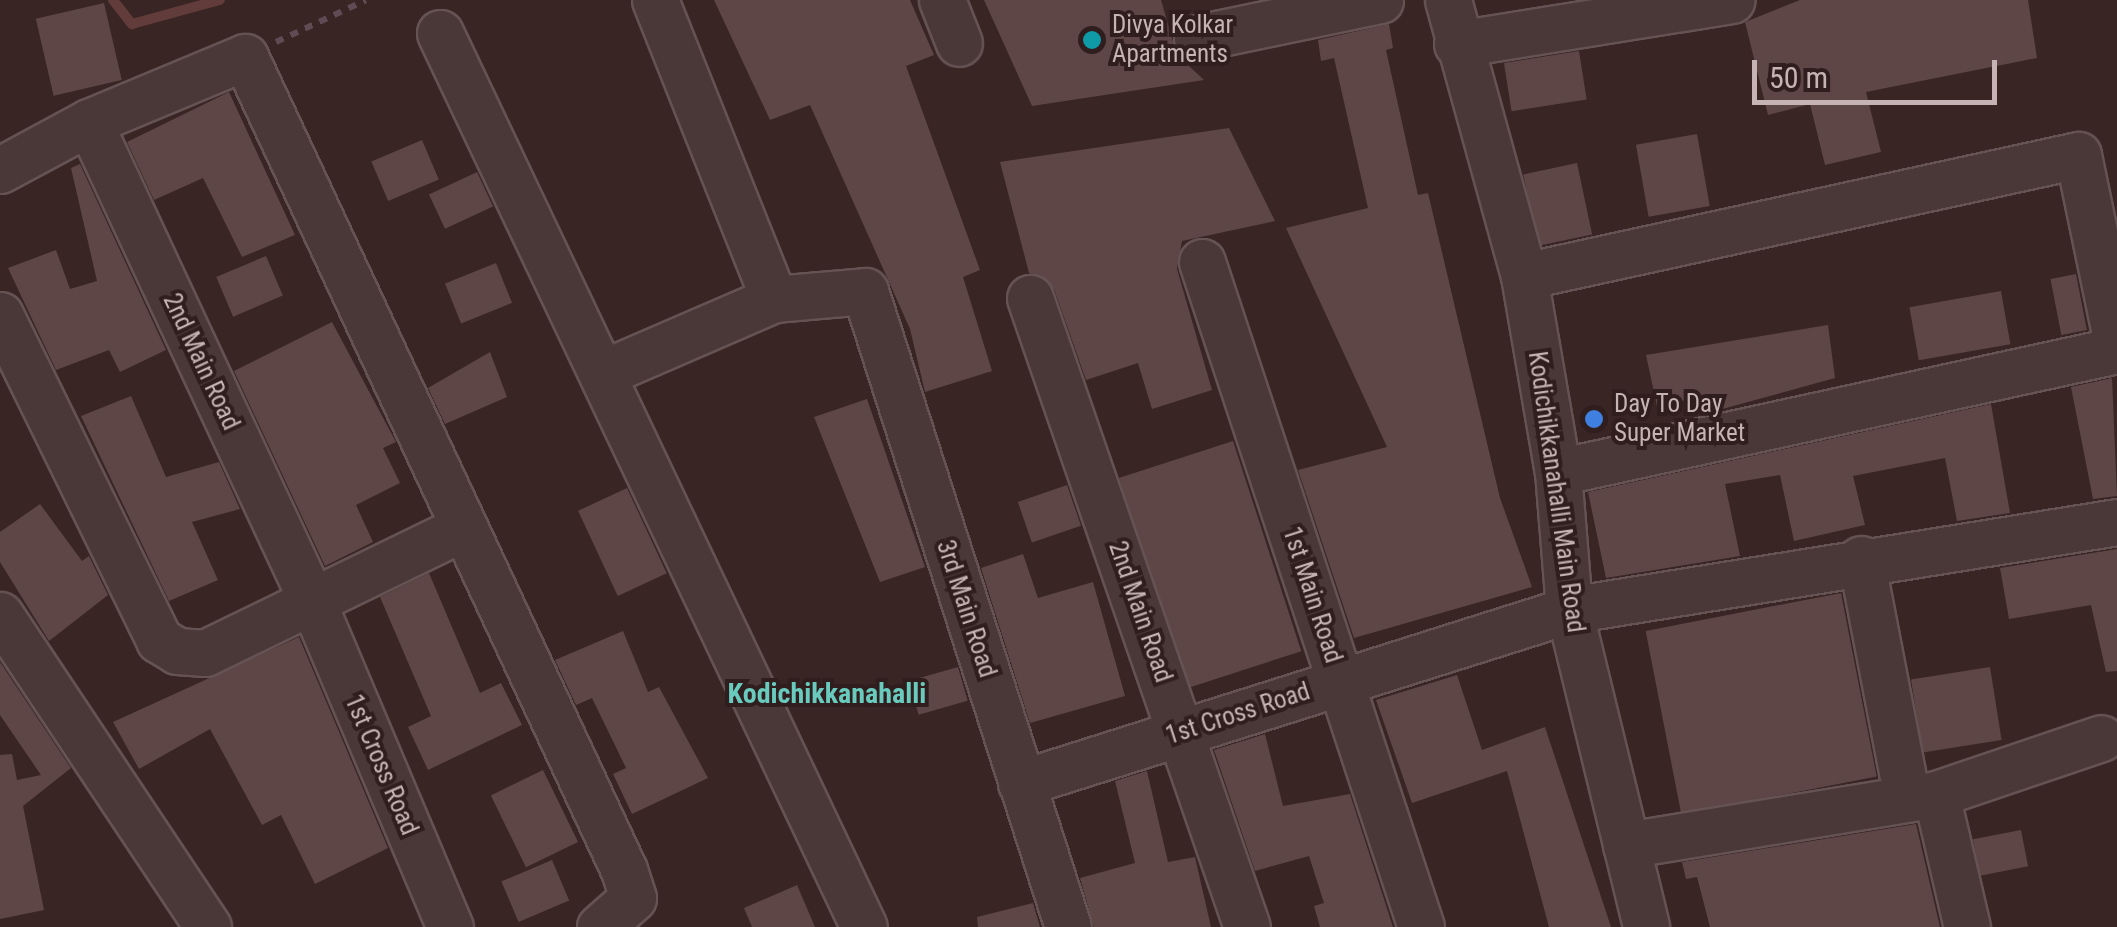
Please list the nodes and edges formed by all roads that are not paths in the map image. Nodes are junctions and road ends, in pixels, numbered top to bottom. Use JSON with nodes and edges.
{"nodes":[{"id":1,"x":655,"y":0,"type":"edge"},
{"id":2,"x":942,"y":0,"type":"edge"},
{"id":3,"x":1380,"y":0,"type":"edge"},
{"id":4,"x":1448,"y":0,"type":"edge"},
{"id":5,"x":1732,"y":0,"type":"edge"},
{"id":6,"x":440,"y":33,"type":"dead end"},
{"id":7,"x":1197,"y":38,"type":"dead end"},
{"id":8,"x":959,"y":43,"type":"dead end"},
{"id":9,"x":1458,"y":44,"type":"junction"},
{"id":10,"x":89,"y":122,"type":"junction"},
{"id":11,"x":0,"y":170,"type":"edge"},
{"id":12,"x":1202,"y":262,"type":"dead end"},
{"id":13,"x":1524,"y":276,"type":"junction"},
{"id":14,"x":774,"y":298,"type":"junction"},
{"id":15,"x":1030,"y":298,"type":"dead end"},
{"id":16,"x":0,"y":315,"type":"edge"},
{"id":17,"x":2116,"y":332,"type":"edge"},
{"id":18,"x":603,"y":372,"type":"junction"},
{"id":19,"x":1558,"y":472,"type":"junction"},
{"id":20,"x":2117,"y":522,"type":"edge"},
{"id":21,"x":460,"y":529,"type":"junction"},
{"id":22,"x":1861,"y":559,"type":"junction"},
{"id":23,"x":313,"y":603,"type":"junction"},
{"id":24,"x":1569,"y":610,"type":"junction"},
{"id":25,"x":0,"y":615,"type":"edge"},
{"id":26,"x":1340,"y":682,"type":"junction"},
{"id":27,"x":1182,"y":732,"type":"junction"},
{"id":28,"x":2101,"y":738,"type":"dead end"},
{"id":29,"x":1022,"y":783,"type":"junction"},
{"id":30,"x":1921,"y":796,"type":"junction"},
{"id":31,"x":1626,"y":845,"type":"junction"},
{"id":32,"x":208,"y":927,"type":"edge"},
{"id":33,"x":450,"y":927,"type":"edge"},
{"id":34,"x":600,"y":927,"type":"edge"},
{"id":35,"x":864,"y":927,"type":"edge"},
{"id":36,"x":1068,"y":927,"type":"edge"},
{"id":37,"x":1247,"y":927,"type":"edge"},
{"id":38,"x":1421,"y":927,"type":"edge"},
{"id":39,"x":1646,"y":927,"type":"edge"},
{"id":40,"x":1967,"y":927,"type":"edge"}],
"edges":[{"from":1,"to":14,"type":"street"},
{"from":2,"to":8,"type":"street"},
{"from":3,"to":7,"type":"street"},
{"from":4,"to":9,"type":"street","name":"Kodichikkanahalli Main Road"},
{"from":5,"to":9,"type":"street"},
{"from":6,"to":18,"type":"street"},
{"from":9,"to":13,"type":"street","name":"Kodichikkanahalli Main Road"},
{"from":10,"to":11,"type":"street"},
{"from":10,"to":21,"type":"street"},
{"from":10,"to":23,"type":"street","name":"2nd Main Road"},
{"from":12,"to":26,"type":"street","name":"1st Main Road"},
{"from":13,"to":17,"type":"street"},
{"from":13,"to":19,"type":"street","name":"Kodichikkanahalli Main Road"},
{"from":14,"to":18,"type":"street"},
{"from":14,"to":29,"type":"street","name":"3rd Main Road"},
{"from":15,"to":27,"type":"street","name":"2nd Main Road"},
{"from":16,"to":23,"type":"street"},
{"from":17,"to":19,"type":"street"},
{"from":18,"to":35,"type":"street"},
{"from":19,"to":24,"type":"street","name":"Kodichikkanahalli Main Road"},
{"from":20,"to":22,"type":"street","name":"1st Cross Road"},
{"from":21,"to":23,"type":"street"},
{"from":21,"to":34,"type":"street"},
{"from":22,"to":24,"type":"street","name":"1st Cross Road"},
{"from":22,"to":30,"type":"street"},
{"from":23,"to":33,"type":"street","name":"1st Cross Road"},
{"from":24,"to":26,"type":"street","name":"1st Cross Road"},
{"from":24,"to":31,"type":"street","name":"Kodichikkanahalli Main Road"},
{"from":25,"to":32,"type":"street"},
{"from":26,"to":27,"type":"street","name":"1st Cross Road"},
{"from":26,"to":38,"type":"street","name":"1st Main Road"},
{"from":27,"to":29,"type":"street","name":"1st Cross Road"},
{"from":27,"to":37,"type":"street","name":"2nd Main Road"},
{"from":28,"to":30,"type":"street"},
{"from":29,"to":36,"type":"street","name":"3rd Main Road"},
{"from":30,"to":31,"type":"street"},
{"from":30,"to":40,"type":"street"},
{"from":31,"to":39,"type":"street","name":"Kodichikkanahalli Main Road"}]}
